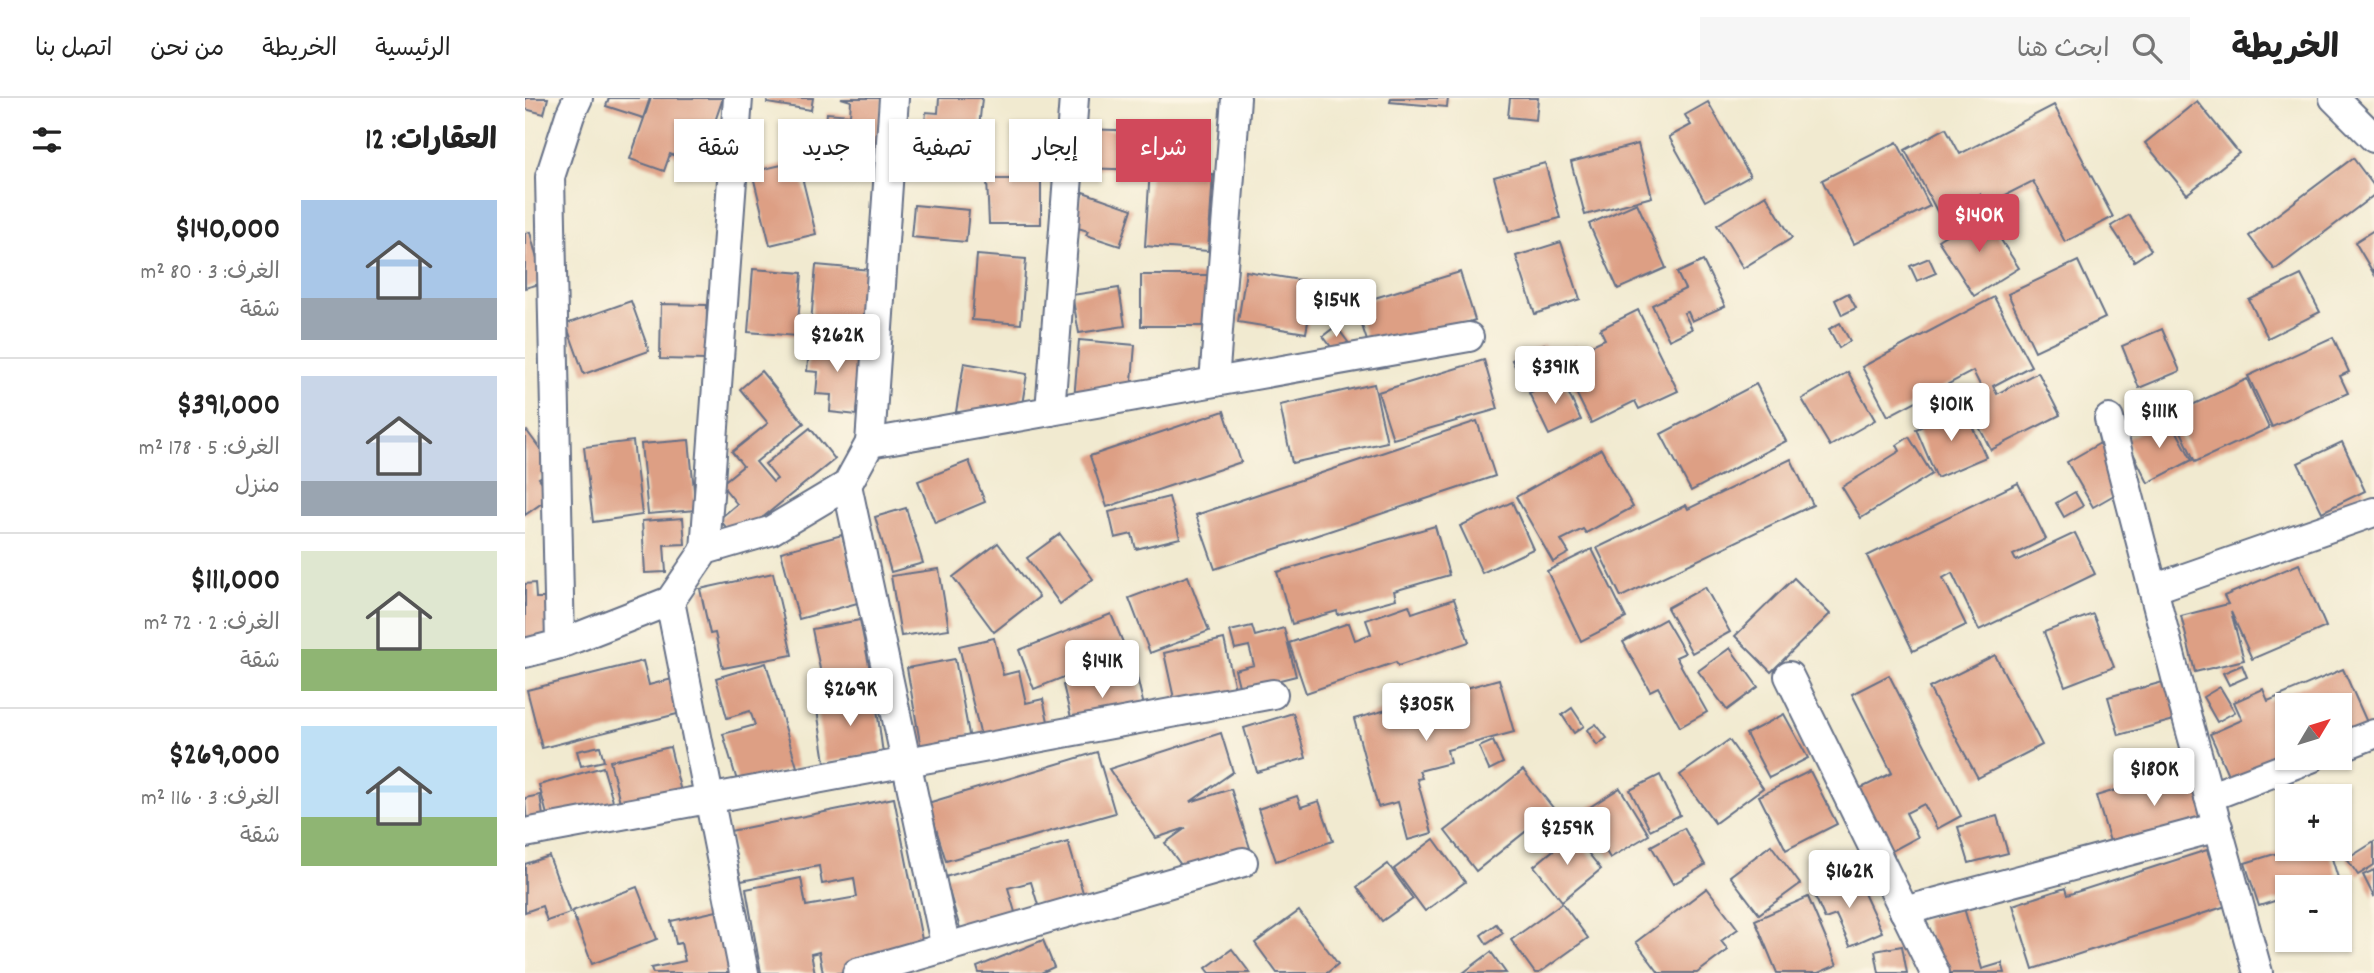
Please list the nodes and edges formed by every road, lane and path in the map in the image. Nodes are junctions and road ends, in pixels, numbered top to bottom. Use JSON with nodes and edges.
{"nodes":[{"id":1,"x":578,"y":98,"type":"edge"},
{"id":2,"x":739,"y":98,"type":"edge"},
{"id":3,"x":894,"y":98,"type":"edge"},
{"id":4,"x":1074,"y":98,"type":"edge"},
{"id":5,"x":1235,"y":98,"type":"edge"},
{"id":6,"x":2334,"y":98,"type":"edge"},
{"id":7,"x":2374,"y":138,"type":"edge"},
{"id":8,"x":1469,"y":337,"type":"dead end"},
{"id":9,"x":1214,"y":382,"type":"junction"},
{"id":10,"x":1050,"y":411,"type":"junction"},
{"id":11,"x":2109,"y":419,"type":"dead end"},
{"id":12,"x":870,"y":443,"type":"junction"},
{"id":13,"x":847,"y":485,"type":"junction"},
{"id":14,"x":2374,"y":512,"type":"edge"},
{"id":15,"x":705,"y":550,"type":"junction"},
{"id":16,"x":2153,"y":589,"type":"junction"},
{"id":17,"x":670,"y":601,"type":"junction"},
{"id":18,"x":560,"y":644,"type":"junction"},
{"id":19,"x":525,"y":653,"type":"edge"},
{"id":20,"x":1789,"y":676,"type":"dead end"},
{"id":21,"x":1273,"y":694,"type":"dead end"},
{"id":22,"x":2374,"y":734,"type":"edge"},
{"id":23,"x":2352,"y":742,"type":"edge"},
{"id":24,"x":906,"y":762,"type":"junction"},
{"id":25,"x":2280,"y":770,"type":"edge"},
{"id":26,"x":2209,"y":797,"type":"junction"},
{"id":27,"x":710,"y":799,"type":"junction"},
{"id":28,"x":2218,"y":827,"type":"junction"},
{"id":29,"x":525,"y":833,"type":"edge"},
{"id":30,"x":1243,"y":862,"type":"dead end"},
{"id":31,"x":1904,"y":911,"type":"junction"},
{"id":32,"x":946,"y":947,"type":"junction"},
{"id":33,"x":744,"y":973,"type":"edge"},
{"id":34,"x":857,"y":973,"type":"edge"},
{"id":35,"x":1935,"y":973,"type":"edge"},
{"id":36,"x":2258,"y":973,"type":"edge"}],
"edges":[{"from":1,"to":18,"type":"street"},
{"from":2,"to":15,"type":"street"},
{"from":3,"to":12,"type":"street"},
{"from":4,"to":10,"type":"street"},
{"from":5,"to":9,"type":"street"},
{"from":6,"to":7,"type":"street"},
{"from":8,"to":9,"type":"street"},
{"from":9,"to":10,"type":"street"},
{"from":10,"to":12,"type":"street"},
{"from":11,"to":16,"type":"street"},
{"from":12,"to":13,"type":"street"},
{"from":13,"to":15,"type":"street"},
{"from":13,"to":24,"type":"street"},
{"from":14,"to":16,"type":"street"},
{"from":15,"to":17,"type":"street"},
{"from":16,"to":26,"type":"street"},
{"from":17,"to":18,"type":"street"},
{"from":17,"to":27,"type":"street"},
{"from":18,"to":19,"type":"street"},
{"from":20,"to":31,"type":"street"},
{"from":21,"to":24,"type":"street"},
{"from":22,"to":23,"type":"street"},
{"from":24,"to":27,"type":"street"},
{"from":24,"to":32,"type":"street"},
{"from":25,"to":26,"type":"street"},
{"from":26,"to":28,"type":"street"},
{"from":27,"to":29,"type":"street"},
{"from":27,"to":33,"type":"street"},
{"from":28,"to":31,"type":"street"},
{"from":28,"to":36,"type":"street"},
{"from":30,"to":32,"type":"street"},
{"from":31,"to":35,"type":"street"},
{"from":32,"to":34,"type":"street"}]}
